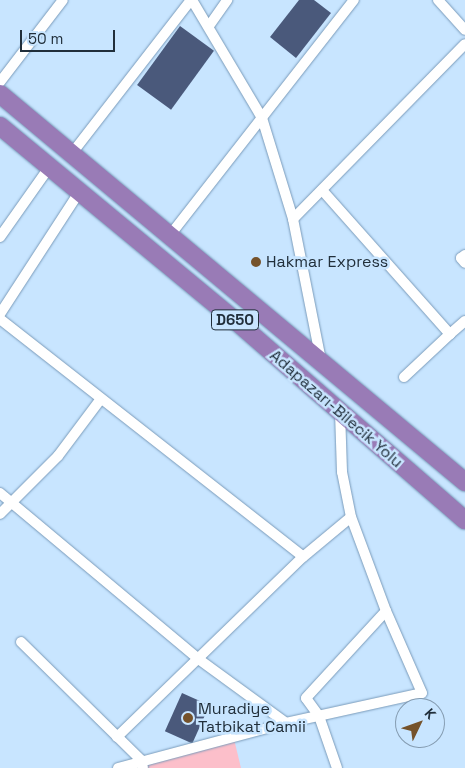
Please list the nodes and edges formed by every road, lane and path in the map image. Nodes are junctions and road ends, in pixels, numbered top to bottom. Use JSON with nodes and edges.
{"nodes":[{"id":1,"x":63,"y":0,"type":"edge"},
{"id":2,"x":191,"y":0,"type":"edge"},
{"id":3,"x":227,"y":0,"type":"edge"},
{"id":4,"x":354,"y":0,"type":"edge"},
{"id":5,"x":438,"y":0,"type":"edge"},
{"id":6,"x":209,"y":26,"type":"junction"},
{"id":7,"x":465,"y":30,"type":"edge"},
{"id":8,"x":465,"y":44,"type":"edge"},
{"id":9,"x":0,"y":82,"type":"edge"},
{"id":10,"x":0,"y":94,"type":"edge"},
{"id":11,"x":262,"y":118,"type":"junction"},
{"id":12,"x":0,"y":126,"type":"edge"},
{"id":13,"x":73,"y":152,"type":"junction"},
{"id":14,"x":50,"y":166,"type":"junction"},
{"id":15,"x":322,"y":190,"type":"junction"},
{"id":16,"x":80,"y":191,"type":"junction"},
{"id":17,"x":292,"y":219,"type":"junction"},
{"id":18,"x":171,"y":234,"type":"junction"},
{"id":19,"x":0,"y":237,"type":"edge"},
{"id":20,"x":465,"y":255,"type":"edge"},
{"id":21,"x":465,"y":263,"type":"edge"},
{"id":22,"x":0,"y":314,"type":"edge"},
{"id":23,"x":0,"y":319,"type":"edge"},
{"id":24,"x":465,"y":321,"type":"edge"},
{"id":25,"x":450,"y":334,"type":"junction"},
{"id":26,"x":321,"y":361,"type":"junction"},
{"id":27,"x":404,"y":377,"type":"dead end"},
{"id":28,"x":100,"y":400,"type":"junction"},
{"id":29,"x":340,"y":412,"type":"junction"},
{"id":30,"x":465,"y":482,"type":"edge"},
{"id":31,"x":0,"y":493,"type":"edge"},
{"id":32,"x":12,"y":503,"type":"junction"},
{"id":33,"x":0,"y":514,"type":"edge"},
{"id":34,"x":351,"y":517,"type":"junction"},
{"id":35,"x":465,"y":520,"type":"edge"},
{"id":36,"x":303,"y":557,"type":"junction"},
{"id":37,"x":386,"y":611,"type":"junction"},
{"id":38,"x":21,"y":642,"type":"dead end"},
{"id":39,"x":197,"y":658,"type":"junction"},
{"id":40,"x":320,"y":716,"type":"junction"},
{"id":41,"x":286,"y":723,"type":"junction"},
{"id":42,"x":117,"y":737,"type":"junction"},
{"id":43,"x":142,"y":764,"type":"edge"},
{"id":44,"x":118,"y":768,"type":"edge"},
{"id":45,"x":337,"y":768,"type":"edge"}],
"edges":[{"from":1,"to":9,"type":"street"},
{"from":2,"to":6,"type":"street"},
{"from":2,"to":13,"type":"street"},
{"from":3,"to":6,"type":"street"},
{"from":4,"to":11,"type":"street"},
{"from":5,"to":7,"type":"street"},
{"from":6,"to":11,"type":"street"},
{"from":8,"to":15,"type":"street"},
{"from":10,"to":13,"type":"highway","name":"Adapazarı-Bilecik Yolu","number":"D650"},
{"from":11,"to":17,"type":"street"},
{"from":11,"to":18,"type":"street"},
{"from":12,"to":14,"type":"highway","name":"Adapazarı-Bilecik Yolu","number":"D650"},
{"from":13,"to":18,"type":"highway","name":"Adapazarı-Bilecik Yolu","number":"D650"},
{"from":14,"to":16,"type":"highway","name":"Adapazarı-Bilecik Yolu","number":"D650"},
{"from":14,"to":19,"type":"street"},
{"from":15,"to":17,"type":"street"},
{"from":15,"to":25,"type":"street"},
{"from":16,"to":22,"type":"street"},
{"from":16,"to":29,"type":"highway","name":"Adapazarı-Bilecik Yolu","number":"D650"},
{"from":17,"to":26,"type":"street"},
{"from":18,"to":26,"type":"highway","name":"Adapazarı-Bilecik Yolu","number":"D650"},
{"from":20,"to":21,"type":"street"},
{"from":23,"to":28,"type":"street"},
{"from":24,"to":25,"type":"street"},
{"from":25,"to":27,"type":"street"},
{"from":26,"to":30,"type":"highway","name":"Adapazarı-Bilecik Yolu","number":"D650"},
{"from":28,"to":32,"type":"street"},
{"from":28,"to":36,"type":"street"},
{"from":29,"to":34,"type":"street"},
{"from":29,"to":35,"type":"highway","name":"Adapazarı-Bilecik Yolu","number":"D650"},
{"from":31,"to":32,"type":"street"},
{"from":32,"to":33,"type":"street"},
{"from":32,"to":39,"type":"street"},
{"from":34,"to":36,"type":"street"},
{"from":34,"to":37,"type":"street"},
{"from":36,"to":39,"type":"street"},
{"from":37,"to":40,"type":"street"},
{"from":37,"to":40,"type":"street"},
{"from":38,"to":42,"type":"street"},
{"from":39,"to":41,"type":"street"},
{"from":39,"to":42,"type":"street"},
{"from":40,"to":41,"type":"street"},
{"from":40,"to":45,"type":"street"},
{"from":41,"to":43,"type":"street"},
{"from":42,"to":43,"type":"street"},
{"from":43,"to":44,"type":"street"}]}
